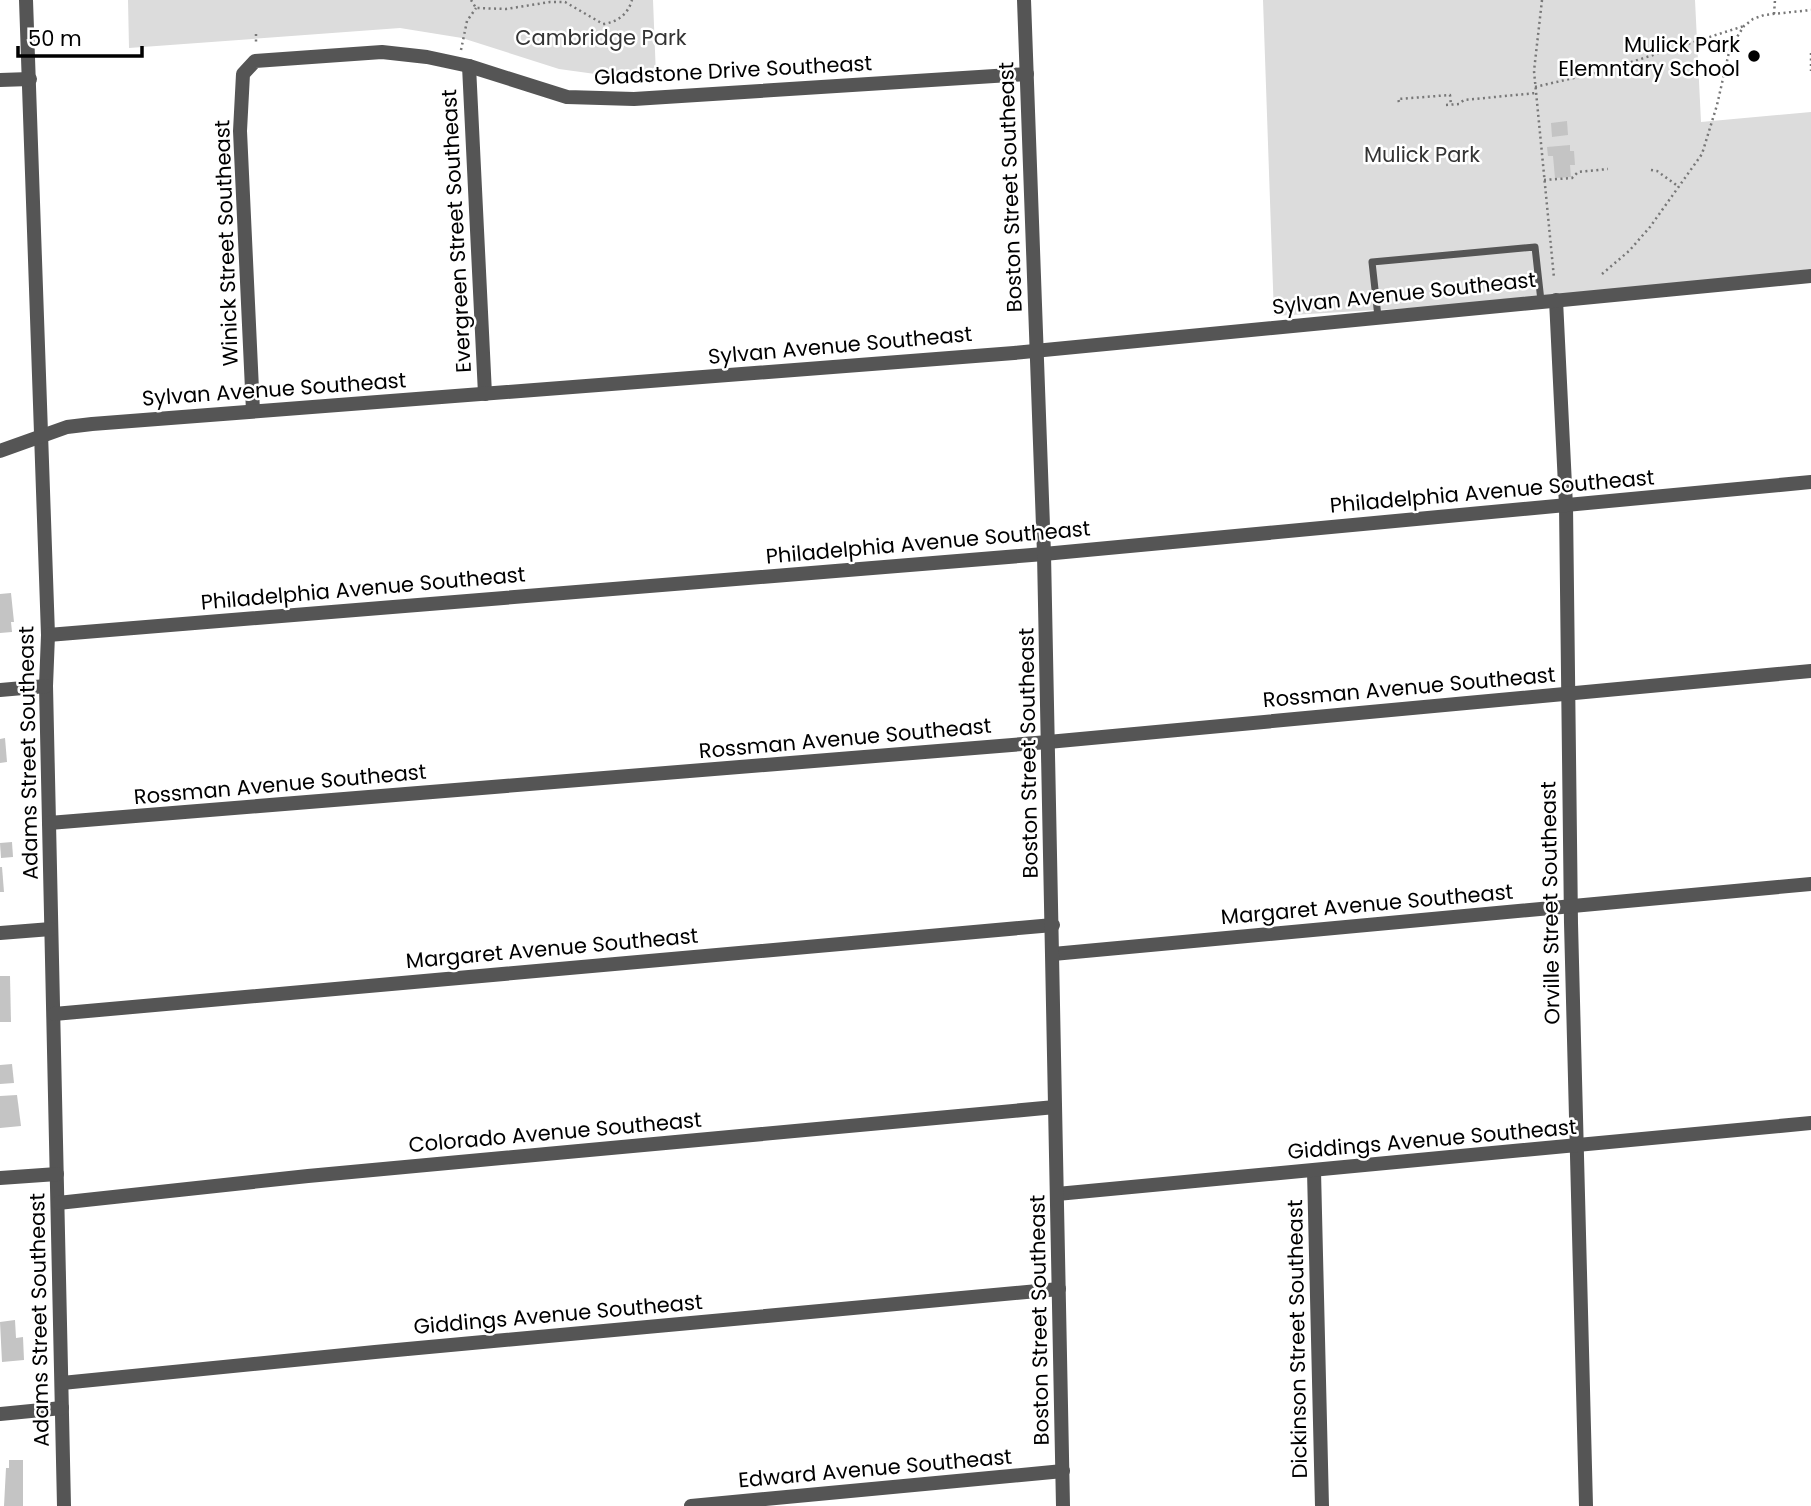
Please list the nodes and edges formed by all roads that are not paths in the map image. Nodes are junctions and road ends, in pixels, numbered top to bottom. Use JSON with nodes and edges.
{"nodes":[{"id":1,"x":26,"y":0,"type":"edge"},
{"id":2,"x":1024,"y":0,"type":"edge"},
{"id":3,"x":464,"y":65,"type":"junction"},
{"id":4,"x":243,"y":74,"type":"joint"},
{"id":5,"x":1027,"y":74,"type":"junction"},
{"id":6,"x":30,"y":79,"type":"junction"},
{"id":7,"x":0,"y":80,"type":"edge"},
{"id":8,"x":1811,"y":276,"type":"edge"},
{"id":9,"x":1556,"y":300,"type":"junction"},
{"id":10,"x":1541,"y":301,"type":"junction"},
{"id":11,"x":1378,"y":317,"type":"junction"},
{"id":12,"x":1036,"y":350,"type":"junction"},
{"id":13,"x":485,"y":394,"type":"junction"},
{"id":14,"x":253,"y":411,"type":"junction"},
{"id":15,"x":42,"y":435,"type":"junction"},
{"id":16,"x":0,"y":451,"type":"edge"},
{"id":17,"x":1811,"y":482,"type":"edge"},
{"id":18,"x":1566,"y":506,"type":"junction"},
{"id":19,"x":1044,"y":554,"type":"junction"},
{"id":20,"x":48,"y":635,"type":"junction"},
{"id":21,"x":1811,"y":671,"type":"edge"},
{"id":22,"x":46,"y":686,"type":"junction"},
{"id":23,"x":0,"y":690,"type":"edge"},
{"id":24,"x":1567,"y":694,"type":"junction"},
{"id":25,"x":1048,"y":742,"type":"junction"},
{"id":26,"x":49,"y":822,"type":"junction"},
{"id":27,"x":1811,"y":884,"type":"edge"},
{"id":28,"x":1571,"y":906,"type":"junction"},
{"id":29,"x":1053,"y":925,"type":"junction"},
{"id":30,"x":51,"y":929,"type":"junction"},
{"id":31,"x":0,"y":933,"type":"edge"},
{"id":32,"x":1053,"y":954,"type":"junction"},
{"id":33,"x":54,"y":1014,"type":"junction"},
{"id":34,"x":1055,"y":1107,"type":"junction"},
{"id":35,"x":1811,"y":1123,"type":"edge"},
{"id":36,"x":1577,"y":1146,"type":"junction"},
{"id":37,"x":1314,"y":1171,"type":"junction"},
{"id":38,"x":57,"y":1174,"type":"junction"},
{"id":39,"x":0,"y":1178,"type":"edge"},
{"id":40,"x":1057,"y":1194,"type":"junction"},
{"id":41,"x":58,"y":1203,"type":"junction"},
{"id":42,"x":1059,"y":1289,"type":"junction"},
{"id":43,"x":61,"y":1383,"type":"junction"},
{"id":44,"x":62,"y":1408,"type":"junction"},
{"id":45,"x":0,"y":1414,"type":"edge"},
{"id":46,"x":1063,"y":1471,"type":"junction"},
{"id":47,"x":64,"y":1506,"type":"edge"},
{"id":48,"x":691,"y":1506,"type":"edge"},
{"id":49,"x":1063,"y":1506,"type":"edge"},
{"id":50,"x":1322,"y":1506,"type":"edge"},
{"id":51,"x":1586,"y":1506,"type":"edge"}],
"edges":[{"from":1,"to":6,"type":"street","name":"Adams Street Southeast"},
{"from":2,"to":5,"type":"street","name":"Boston Street Southeast"},
{"from":3,"to":4,"type":"street","name":"Gladstone Drive Southeast"},
{"from":3,"to":5,"type":"street","name":"Gladstone Drive Southeast"},
{"from":3,"to":13,"type":"street","name":"Evergreen Street Southeast"},
{"from":4,"to":14,"type":"street","name":"Winick Street Southeast"},
{"from":5,"to":12,"type":"street","name":"Boston Street Southeast"},
{"from":6,"to":7,"type":"street"},
{"from":6,"to":15,"type":"street","name":"Adams Street Southeast"},
{"from":8,"to":9,"type":"street","name":"Sylvan Avenue Southeast"},
{"from":9,"to":10,"type":"street","name":"Sylvan Avenue Southeast"},
{"from":9,"to":18,"type":"street","name":"Orville Street Southeast"},
{"from":10,"to":11,"type":"street","name":"Sylvan Avenue Southeast"},
{"from":10,"to":11,"type":"lane"},
{"from":11,"to":12,"type":"street","name":"Sylvan Avenue Southeast"},
{"from":12,"to":13,"type":"street","name":"Sylvan Avenue Southeast"},
{"from":12,"to":19,"type":"street","name":"Boston Street Southeast"},
{"from":13,"to":14,"type":"street","name":"Sylvan Avenue Southeast"},
{"from":14,"to":15,"type":"street","name":"Sylvan Avenue Southeast"},
{"from":15,"to":16,"type":"street","name":"Sylvan Avenue Southeast"},
{"from":15,"to":20,"type":"street","name":"Adams Street Southeast"},
{"from":17,"to":18,"type":"street","name":"Philadelphia Avenue Southeast"},
{"from":18,"to":19,"type":"street","name":"Philadelphia Avenue Southeast"},
{"from":18,"to":24,"type":"street","name":"Orville Street Southeast"},
{"from":19,"to":20,"type":"street","name":"Philadelphia Avenue Southeast"},
{"from":19,"to":25,"type":"street","name":"Boston Street Southeast"},
{"from":20,"to":22,"type":"street","name":"Adams Street Southeast"},
{"from":21,"to":24,"type":"street","name":"Rossman Avenue Southeast"},
{"from":22,"to":23,"type":"street"},
{"from":22,"to":26,"type":"street","name":"Adams Street Southeast"},
{"from":24,"to":25,"type":"street","name":"Rossman Avenue Southeast"},
{"from":24,"to":28,"type":"street","name":"Orville Street Southeast"},
{"from":25,"to":26,"type":"street","name":"Rossman Avenue Southeast"},
{"from":25,"to":29,"type":"street","name":"Boston Street Southeast"},
{"from":26,"to":30,"type":"street","name":"Adams Street Southeast"},
{"from":27,"to":28,"type":"street","name":"Margaret Avenue Southeast"},
{"from":28,"to":32,"type":"street","name":"Margaret Avenue Southeast"},
{"from":28,"to":36,"type":"street","name":"Orville Street Southeast"},
{"from":29,"to":32,"type":"street","name":"Boston Street Southeast"},
{"from":29,"to":33,"type":"street","name":"Margaret Avenue Southeast"},
{"from":30,"to":31,"type":"street"},
{"from":30,"to":33,"type":"street","name":"Adams Street Southeast"},
{"from":32,"to":34,"type":"street","name":"Boston Street Southeast"},
{"from":33,"to":38,"type":"street","name":"Adams Street Southeast"},
{"from":34,"to":40,"type":"street","name":"Boston Street Southeast"},
{"from":34,"to":41,"type":"street","name":"Colorado Avenue Southeast"},
{"from":35,"to":36,"type":"street","name":"Giddings Avenue Southeast"},
{"from":36,"to":37,"type":"street","name":"Giddings Avenue Southeast"},
{"from":36,"to":51,"type":"street","name":"Orville Street Southeast"},
{"from":37,"to":40,"type":"street","name":"Giddings Avenue Southeast"},
{"from":37,"to":50,"type":"street","name":"Dickinson Street Southeast"},
{"from":38,"to":39,"type":"street"},
{"from":38,"to":41,"type":"street","name":"Adams Street Southeast"},
{"from":40,"to":42,"type":"street","name":"Boston Street Southeast"},
{"from":41,"to":43,"type":"street","name":"Adams Street Southeast"},
{"from":42,"to":43,"type":"street","name":"Giddings Avenue Southeast"},
{"from":42,"to":46,"type":"street","name":"Boston Street Southeast"},
{"from":43,"to":44,"type":"street","name":"Adams Street Southeast"},
{"from":44,"to":45,"type":"street"},
{"from":44,"to":47,"type":"street","name":"Adams Street Southeast"},
{"from":46,"to":48,"type":"street","name":"Edward Avenue Southeast"},
{"from":46,"to":49,"type":"street","name":"Boston Street Southeast"}]}
